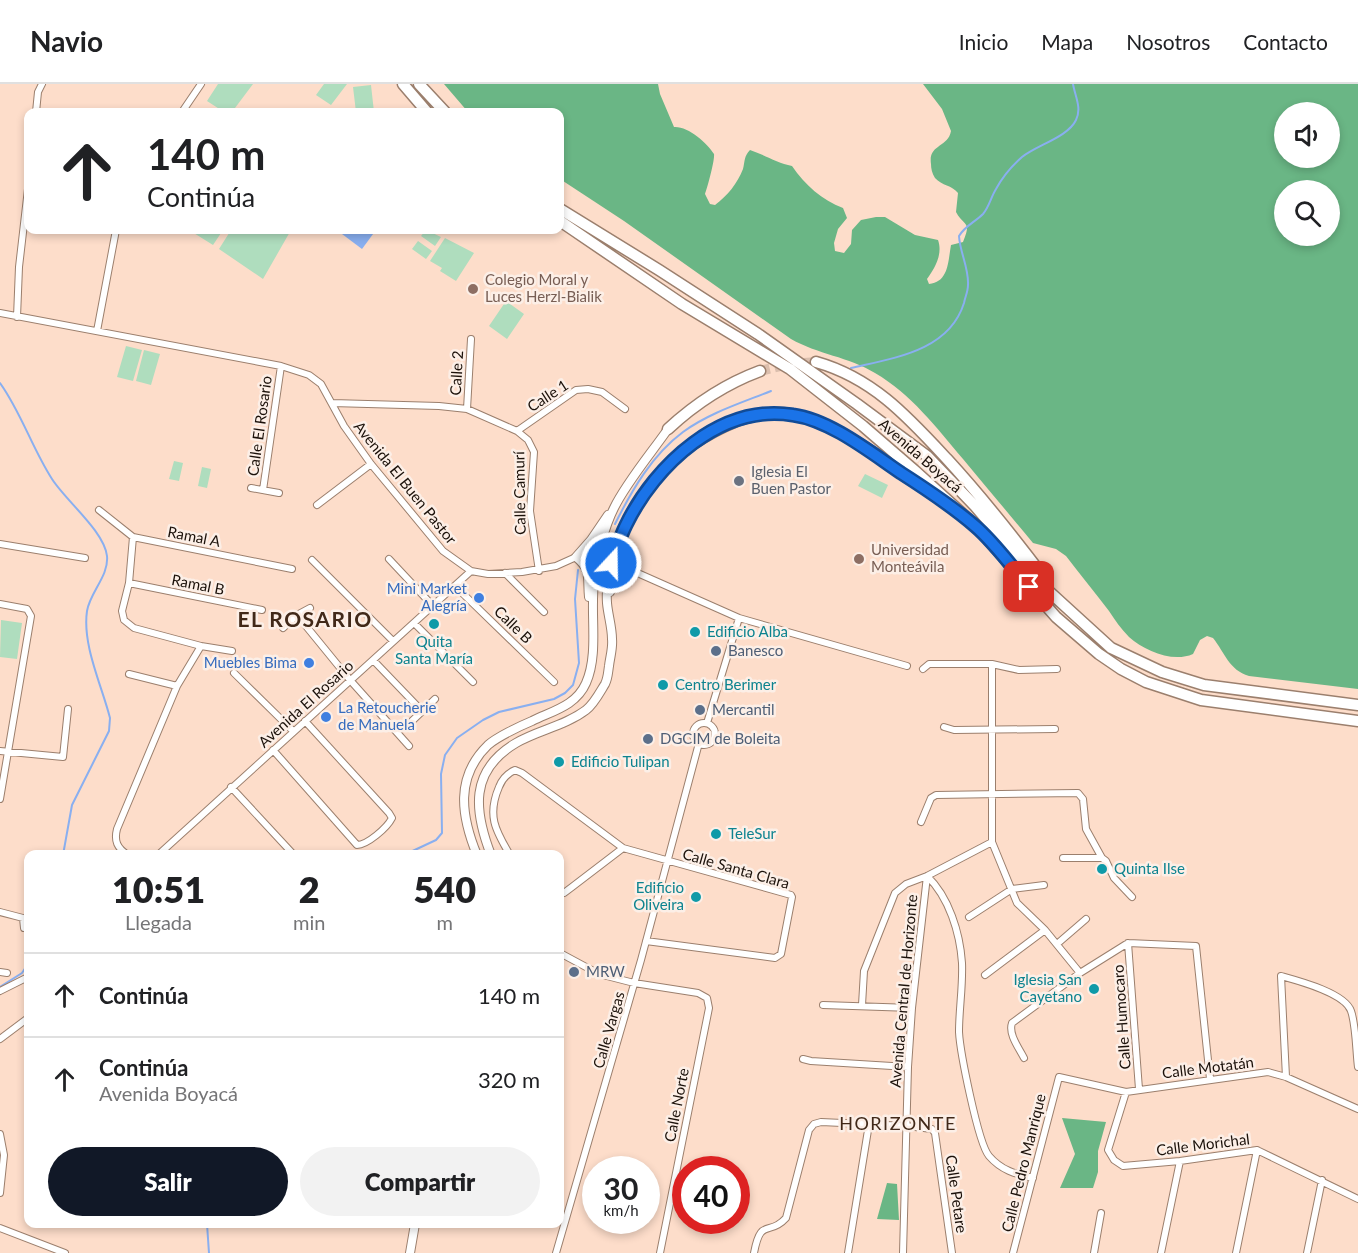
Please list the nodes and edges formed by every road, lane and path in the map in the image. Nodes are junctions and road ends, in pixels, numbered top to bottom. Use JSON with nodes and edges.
{"nodes":[{"id":1,"x":41,"y":84,"type":"edge"},
{"id":2,"x":201,"y":84,"type":"edge"},
{"id":3,"x":403,"y":84,"type":"edge"},
{"id":4,"x":419,"y":84,"type":"edge"},
{"id":5,"x":36,"y":108,"type":"edge"},
{"id":6,"x":185,"y":108,"type":"edge"},
{"id":7,"x":424,"y":108,"type":"edge"},
{"id":8,"x":441,"y":108,"type":"edge"},
{"id":9,"x":564,"y":211,"type":"edge"},
{"id":10,"x":24,"y":224,"type":"edge"},
{"id":11,"x":564,"y":224,"type":"edge"},
{"id":12,"x":115,"y":234,"type":"edge"},
{"id":13,"x":0,"y":314,"type":"edge"},
{"id":14,"x":17,"y":317,"type":"junction"},
{"id":15,"x":97,"y":331,"type":"junction"},
{"id":16,"x":471,"y":339,"type":"dead end"},
{"id":17,"x":816,"y":362,"type":"tunnel mouth"},
{"id":18,"x":281,"y":366,"type":"junction"},
{"id":19,"x":760,"y":371,"type":"tunnel mouth"},
{"id":20,"x":332,"y":403,"type":"junction"},
{"id":21,"x":467,"y":409,"type":"junction"},
{"id":22,"x":625,"y":409,"type":"dead end"},
{"id":23,"x":668,"y":429,"type":"joint"},
{"id":24,"x":517,"y":431,"type":"junction"},
{"id":25,"x":693,"y":444,"type":"joint"},
{"id":26,"x":371,"y":464,"type":"junction"},
{"id":27,"x":251,"y":488,"type":"dead end"},
{"id":28,"x":263,"y":490,"type":"junction"},
{"id":29,"x":279,"y":493,"type":"dead end"},
{"id":30,"x":317,"y":505,"type":"dead end"},
{"id":31,"x":614,"y":508,"type":"junction"},
{"id":32,"x":99,"y":510,"type":"dead end"},
{"id":33,"x":976,"y":526,"type":"junction"},
{"id":34,"x":133,"y":537,"type":"junction"},
{"id":35,"x":0,"y":544,"type":"edge"},
{"id":36,"x":576,"y":556,"type":"junction"},
{"id":37,"x":85,"y":558,"type":"dead end"},
{"id":38,"x":600,"y":558,"type":"junction"},
{"id":39,"x":389,"y":559,"type":"dead end"},
{"id":40,"x":312,"y":560,"type":"dead end"},
{"id":41,"x":611,"y":563,"type":"junction"},
{"id":42,"x":292,"y":569,"type":"dead end"},
{"id":43,"x":471,"y":571,"type":"junction"},
{"id":44,"x":539,"y":571,"type":"junction"},
{"id":45,"x":633,"y":571,"type":"junction"},
{"id":46,"x":505,"y":573,"type":"junction"},
{"id":47,"x":129,"y":583,"type":"junction"},
{"id":48,"x":455,"y":586,"type":"junction"},
{"id":49,"x":607,"y":601,"type":"junction"},
{"id":50,"x":0,"y":604,"type":"edge"},
{"id":51,"x":432,"y":606,"type":"junction"},
{"id":52,"x":310,"y":608,"type":"dead end"},
{"id":53,"x":262,"y":610,"type":"dead end"},
{"id":54,"x":544,"y":612,"type":"dead end"},
{"id":55,"x":1070,"y":612,"type":"junction"},
{"id":56,"x":592,"y":614,"type":"junction"},
{"id":57,"x":297,"y":615,"type":"junction"},
{"id":58,"x":739,"y":618,"type":"junction"},
{"id":59,"x":414,"y":623,"type":"junction"},
{"id":60,"x":284,"y":628,"type":"dead end"},
{"id":61,"x":393,"y":641,"type":"junction"},
{"id":62,"x":201,"y":646,"type":"junction"},
{"id":63,"x":232,"y":651,"type":"dead end"},
{"id":64,"x":372,"y":660,"type":"junction"},
{"id":65,"x":992,"y":664,"type":"junction"},
{"id":66,"x":907,"y":666,"type":"dead end"},
{"id":67,"x":923,"y":669,"type":"dead end"},
{"id":68,"x":1057,"y":669,"type":"dead end"},
{"id":69,"x":234,"y":673,"type":"dead end"},
{"id":70,"x":129,"y":674,"type":"dead end"},
{"id":71,"x":350,"y":680,"type":"junction"},
{"id":72,"x":473,"y":682,"type":"dead end"},
{"id":73,"x":554,"y":682,"type":"dead end"},
{"id":74,"x":177,"y":686,"type":"junction"},
{"id":75,"x":435,"y":699,"type":"dead end"},
{"id":76,"x":1358,"y":705,"type":"edge"},
{"id":77,"x":68,"y":709,"type":"dead end"},
{"id":78,"x":422,"y":711,"type":"junction"},
{"id":79,"x":305,"y":721,"type":"junction"},
{"id":80,"x":412,"y":721,"type":"dead end"},
{"id":81,"x":1358,"y":721,"type":"edge"},
{"id":82,"x":707,"y":723,"type":"junction"},
{"id":83,"x":944,"y":727,"type":"dead end"},
{"id":84,"x":1054,"y":729,"type":"dead end"},
{"id":85,"x":992,"y":730,"type":"junction"},
{"id":86,"x":293,"y":731,"type":"junction"},
{"id":87,"x":699,"y":743,"type":"junction"},
{"id":88,"x":409,"y":746,"type":"dead end"},
{"id":89,"x":273,"y":750,"type":"junction"},
{"id":90,"x":0,"y":751,"type":"edge"},
{"id":91,"x":8,"y":752,"type":"junction"},
{"id":92,"x":231,"y":787,"type":"junction"},
{"id":93,"x":993,"y":795,"type":"junction"},
{"id":94,"x":0,"y":800,"type":"edge"},
{"id":95,"x":921,"y":822,"type":"dead end"},
{"id":96,"x":992,"y":842,"type":"junction"},
{"id":97,"x":623,"y":848,"type":"junction"},
{"id":98,"x":121,"y":850,"type":"edge"},
{"id":99,"x":163,"y":850,"type":"edge"},
{"id":100,"x":289,"y":850,"type":"edge"},
{"id":101,"x":475,"y":850,"type":"edge"},
{"id":102,"x":488,"y":850,"type":"edge"},
{"id":103,"x":507,"y":850,"type":"edge"},
{"id":104,"x":1063,"y":858,"type":"dead end"},
{"id":105,"x":1102,"y":858,"type":"junction"},
{"id":106,"x":668,"y":862,"type":"junction"},
{"id":107,"x":927,"y":876,"type":"junction"},
{"id":108,"x":1044,"y":885,"type":"dead end"},
{"id":109,"x":1012,"y":889,"type":"junction"},
{"id":110,"x":564,"y":893,"type":"edge"},
{"id":111,"x":1132,"y":897,"type":"dead end"},
{"id":112,"x":0,"y":912,"type":"edge"},
{"id":113,"x":969,"y":917,"type":"dead end"},
{"id":114,"x":1086,"y":919,"type":"dead end"},
{"id":115,"x":24,"y":928,"type":"dead end"},
{"id":116,"x":1045,"y":930,"type":"junction"},
{"id":117,"x":646,"y":941,"type":"junction"},
{"id":118,"x":1128,"y":943,"type":"junction"},
{"id":119,"x":1058,"y":944,"type":"junction"},
{"id":120,"x":564,"y":955,"type":"edge"},
{"id":121,"x":1080,"y":973,"type":"junction"},
{"id":122,"x":985,"y":975,"type":"dead end"},
{"id":123,"x":24,"y":979,"type":"edge"},
{"id":124,"x":634,"y":983,"type":"junction"},
{"id":125,"x":0,"y":991,"type":"edge"},
{"id":126,"x":824,"y":1005,"type":"dead end"},
{"id":127,"x":862,"y":1005,"type":"junction"},
{"id":128,"x":912,"y":1008,"type":"junction"},
{"id":129,"x":24,"y":1023,"type":"edge"},
{"id":130,"x":0,"y":1039,"type":"edge"},
{"id":131,"x":1024,"y":1058,"type":"dead end"},
{"id":132,"x":803,"y":1059,"type":"dead end"},
{"id":133,"x":908,"y":1066,"type":"junction"},
{"id":134,"x":1358,"y":1067,"type":"edge"},
{"id":135,"x":1286,"y":1077,"type":"junction"},
{"id":136,"x":1210,"y":1079,"type":"junction"},
{"id":137,"x":1139,"y":1089,"type":"junction"},
{"id":138,"x":1126,"y":1092,"type":"junction"},
{"id":139,"x":1358,"y":1109,"type":"edge"},
{"id":140,"x":869,"y":1124,"type":"junction"},
{"id":141,"x":907,"y":1126,"type":"junction"},
{"id":142,"x":0,"y":1134,"type":"edge"},
{"id":143,"x":1257,"y":1149,"type":"junction"},
{"id":144,"x":1180,"y":1161,"type":"junction"},
{"id":145,"x":1033,"y":1178,"type":"junction"},
{"id":146,"x":1322,"y":1180,"type":"junction"},
{"id":147,"x":0,"y":1193,"type":"edge"},
{"id":148,"x":1358,"y":1199,"type":"edge"},
{"id":149,"x":1101,"y":1213,"type":"dead end"},
{"id":150,"x":564,"y":1225,"type":"edge"},
{"id":151,"x":0,"y":1228,"type":"edge"},
{"id":152,"x":414,"y":1228,"type":"edge"},
{"id":153,"x":563,"y":1228,"type":"edge"},
{"id":154,"x":65,"y":1253,"type":"edge"},
{"id":155,"x":410,"y":1253,"type":"edge"},
{"id":156,"x":556,"y":1253,"type":"edge"},
{"id":157,"x":660,"y":1253,"type":"edge"},
{"id":158,"x":754,"y":1253,"type":"edge"},
{"id":159,"x":848,"y":1253,"type":"edge"},
{"id":160,"x":903,"y":1253,"type":"edge"},
{"id":161,"x":952,"y":1253,"type":"edge"},
{"id":162,"x":1013,"y":1253,"type":"edge"},
{"id":163,"x":1094,"y":1253,"type":"edge"},
{"id":164,"x":1161,"y":1253,"type":"edge"},
{"id":165,"x":1236,"y":1253,"type":"edge"},
{"id":166,"x":1307,"y":1253,"type":"edge"}],
"edges":[{"from":1,"to":5,"type":"street"},
{"from":2,"to":6,"type":"street"},
{"from":3,"to":7,"type":"highway"},
{"from":4,"to":8,"type":"highway"},
{"from":9,"to":55,"type":"highway","name":"Avenida Boyacá"},
{"from":10,"to":14,"type":"street"},
{"from":11,"to":33,"type":"highway","name":"Avenida Boyacá"},
{"from":12,"to":15,"type":"street"},
{"from":13,"to":14,"type":"street","name":"Avenida El Buen Pastor"},
{"from":14,"to":15,"type":"street","name":"Avenida El Buen Pastor"},
{"from":15,"to":18,"type":"street","name":"Avenida El Buen Pastor"},
{"from":16,"to":21,"type":"street","name":"Calle 2"},
{"from":17,"to":55,"type":"highway"},
{"from":18,"to":20,"type":"street","name":"Avenida El Buen Pastor"},
{"from":18,"to":28,"type":"street","name":"Calle El Rosario"},
{"from":19,"to":23,"type":"highway"},
{"from":20,"to":21,"type":"street","name":"Calle Camurí"},
{"from":20,"to":26,"type":"street","name":"Avenida El Buen Pastor"},
{"from":21,"to":24,"type":"street","name":"Calle Camurí"},
{"from":22,"to":24,"type":"street","name":"Calle 1"},
{"from":23,"to":31,"type":"street"},
{"from":24,"to":44,"type":"street","name":"Calle Camurí"},
{"from":25,"to":33,"type":"highway"},
{"from":25,"to":41,"type":"street"},
{"from":26,"to":30,"type":"street"},
{"from":26,"to":43,"type":"street","name":"Avenida El Buen Pastor"},
{"from":27,"to":28,"type":"street","name":"Calle El Rosario"},
{"from":28,"to":29,"type":"street","name":"Calle El Rosario"},
{"from":31,"to":36,"type":"street"},
{"from":31,"to":38,"type":"street"},
{"from":32,"to":34,"type":"street","name":"Ramal A"},
{"from":33,"to":81,"type":"highway","name":"Avenida Boyacá"},
{"from":34,"to":42,"type":"street","name":"Ramal A"},
{"from":34,"to":47,"type":"street"},
{"from":35,"to":37,"type":"street"},
{"from":36,"to":38,"type":"street"},
{"from":36,"to":44,"type":"street"},
{"from":36,"to":56,"type":"street"},
{"from":38,"to":41,"type":"street"},
{"from":38,"to":56,"type":"street"},
{"from":39,"to":51,"type":"street"},
{"from":40,"to":61,"type":"street"},
{"from":41,"to":45,"type":"street"},
{"from":41,"to":49,"type":"street"},
{"from":43,"to":46,"type":"street"},
{"from":43,"to":48,"type":"street","name":"Avenida El Rosario"},
{"from":44,"to":46,"type":"street"},
{"from":45,"to":49,"type":"street"},
{"from":45,"to":58,"type":"street"},
{"from":46,"to":54,"type":"street"},
{"from":47,"to":53,"type":"street","name":"Ramal B"},
{"from":47,"to":62,"type":"street"},
{"from":48,"to":51,"type":"street","name":"Avenida El Rosario"},
{"from":48,"to":73,"type":"street","name":"Calle B"},
{"from":49,"to":102,"type":"street"},
{"from":50,"to":91,"type":"street"},
{"from":51,"to":59,"type":"street","name":"Avenida El Rosario"},
{"from":52,"to":57,"type":"street"},
{"from":55,"to":76,"type":"highway","name":"Avenida Boyacá"},
{"from":56,"to":101,"type":"street"},
{"from":57,"to":60,"type":"street"},
{"from":57,"to":71,"type":"street"},
{"from":58,"to":66,"type":"street"},
{"from":58,"to":82,"type":"street","name":"Calle Vargas"},
{"from":59,"to":61,"type":"street","name":"Avenida El Rosario"},
{"from":59,"to":72,"type":"street"},
{"from":61,"to":64,"type":"street","name":"Avenida El Rosario"},
{"from":62,"to":63,"type":"street"},
{"from":62,"to":74,"type":"street"},
{"from":64,"to":71,"type":"street","name":"Avenida El Rosario"},
{"from":64,"to":78,"type":"street"},
{"from":65,"to":67,"type":"street"},
{"from":65,"to":68,"type":"street"},
{"from":65,"to":85,"type":"street"},
{"from":69,"to":86,"type":"street"},
{"from":70,"to":74,"type":"street"},
{"from":71,"to":79,"type":"street","name":"Avenida El Rosario"},
{"from":71,"to":88,"type":"street"},
{"from":74,"to":98,"type":"street"},
{"from":75,"to":78,"type":"street"},
{"from":77,"to":91,"type":"street"},
{"from":78,"to":80,"type":"street"},
{"from":79,"to":86,"type":"street","name":"Avenida El Rosario"},
{"from":79,"to":89,"type":"street"},
{"from":82,"to":87,"type":"street","name":"Calle Vargas"},
{"from":82,"to":87,"type":"street","name":"Calle Vargas"},
{"from":83,"to":85,"type":"street"},
{"from":84,"to":85,"type":"street"},
{"from":85,"to":93,"type":"street"},
{"from":86,"to":89,"type":"street","name":"Avenida El Rosario"},
{"from":87,"to":106,"type":"street","name":"Calle Vargas"},
{"from":89,"to":92,"type":"street","name":"Avenida El Rosario"},
{"from":90,"to":91,"type":"street"},
{"from":91,"to":94,"type":"street"},
{"from":92,"to":99,"type":"street","name":"Avenida El Rosario"},
{"from":92,"to":100,"type":"street"},
{"from":93,"to":95,"type":"street"},
{"from":93,"to":96,"type":"street"},
{"from":93,"to":105,"type":"street"},
{"from":96,"to":107,"type":"street","name":"Avenida Central de Horizonte"},
{"from":96,"to":109,"type":"street"},
{"from":97,"to":103,"type":"street","name":"Calle Santa Clara"},
{"from":97,"to":106,"type":"street","name":"Calle Santa Clara"},
{"from":97,"to":110,"type":"street"},
{"from":104,"to":105,"type":"street"},
{"from":105,"to":111,"type":"street"},
{"from":106,"to":117,"type":"street","name":"Calle Vargas"},
{"from":106,"to":117,"type":"street","name":"Calle Santa Clara"},
{"from":107,"to":127,"type":"street"},
{"from":107,"to":128,"type":"street","name":"Avenida Central de Horizonte"},
{"from":107,"to":145,"type":"street"},
{"from":108,"to":109,"type":"street"},
{"from":109,"to":113,"type":"street"},
{"from":109,"to":116,"type":"street"},
{"from":112,"to":115,"type":"street"},
{"from":114,"to":119,"type":"street"},
{"from":116,"to":119,"type":"street"},
{"from":116,"to":122,"type":"street"},
{"from":117,"to":124,"type":"street","name":"Calle Vargas"},
{"from":118,"to":121,"type":"street"},
{"from":118,"to":136,"type":"street"},
{"from":118,"to":137,"type":"street","name":"Calle Humocaro"},
{"from":119,"to":121,"type":"street"},
{"from":120,"to":124,"type":"street"},
{"from":121,"to":131,"type":"street"},
{"from":123,"to":125,"type":"street"},
{"from":124,"to":150,"type":"street","name":"Calle Vargas"},
{"from":124,"to":157,"type":"street","name":"Calle Norte"},
{"from":126,"to":127,"type":"street"},
{"from":127,"to":128,"type":"street"},
{"from":128,"to":133,"type":"street","name":"Avenida Central de Horizonte"},
{"from":129,"to":130,"type":"street"},
{"from":132,"to":133,"type":"street"},
{"from":133,"to":141,"type":"street","name":"Avenida Central de Horizonte"},
{"from":134,"to":135,"type":"street"},
{"from":135,"to":136,"type":"street","name":"Calle Motatán"},
{"from":135,"to":139,"type":"street","name":"Calle Motatán"},
{"from":136,"to":137,"type":"street","name":"Calle Motatán"},
{"from":137,"to":138,"type":"street","name":"Calle Motatán"},
{"from":138,"to":144,"type":"street","name":"Calle Morichal"},
{"from":138,"to":145,"type":"street","name":"Calle Pedro Manrique"},
{"from":140,"to":141,"type":"street"},
{"from":140,"to":158,"type":"street"},
{"from":140,"to":159,"type":"street"},
{"from":141,"to":160,"type":"street","name":"Avenida Central de Horizonte"},
{"from":141,"to":161,"type":"street","name":"Calle Petare"},
{"from":142,"to":147,"type":"street"},
{"from":143,"to":144,"type":"street","name":"Calle Morichal"},
{"from":143,"to":146,"type":"street","name":"Calle Morichal"},
{"from":143,"to":165,"type":"street"},
{"from":144,"to":164,"type":"street"},
{"from":145,"to":162,"type":"street","name":"Calle Pedro Manrique"},
{"from":146,"to":148,"type":"street","name":"Calle Morichal"},
{"from":146,"to":166,"type":"street"},
{"from":149,"to":163,"type":"street"},
{"from":151,"to":154,"type":"street"},
{"from":152,"to":155,"type":"street"},
{"from":153,"to":156,"type":"street","name":"Calle Vargas"}]}
